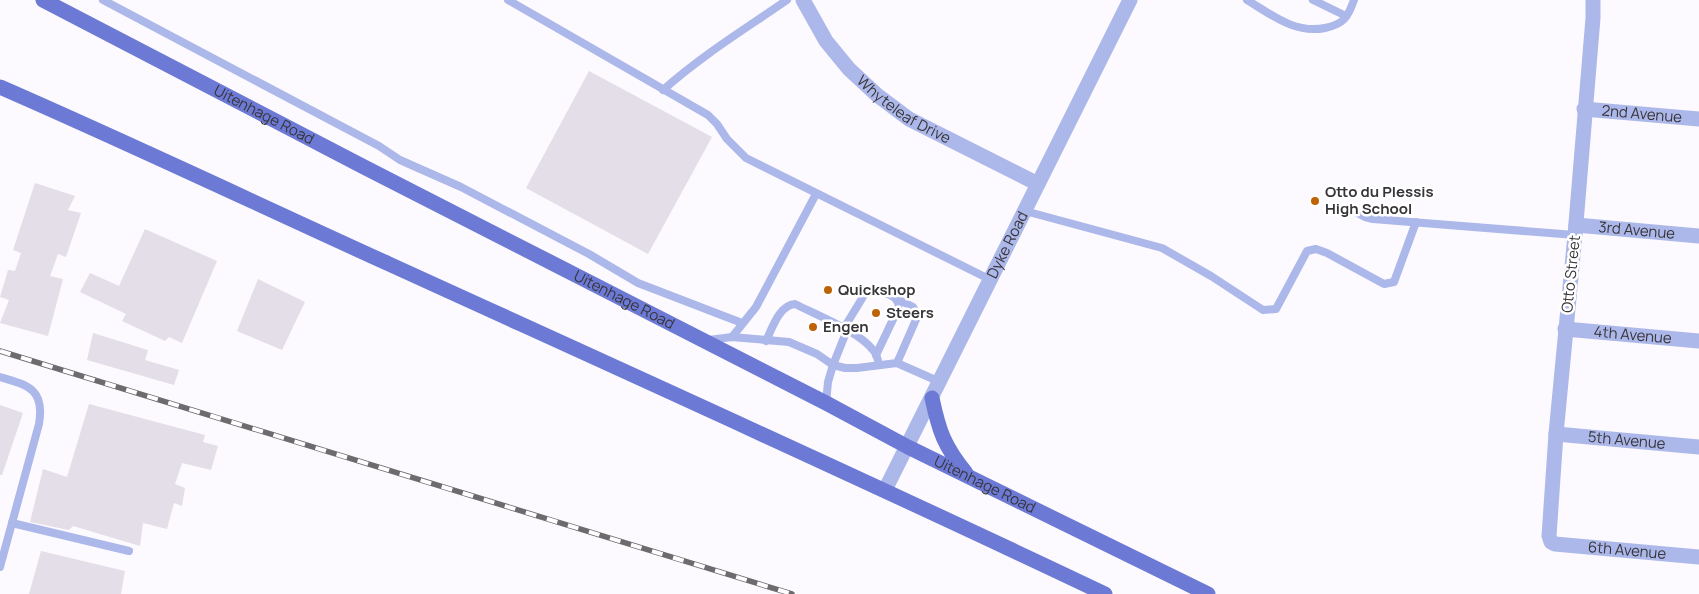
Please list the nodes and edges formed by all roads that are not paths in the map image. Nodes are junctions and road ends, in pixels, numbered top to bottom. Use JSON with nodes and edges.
{"nodes":[{"id":1,"x":43,"y":0,"type":"edge"},
{"id":2,"x":103,"y":0,"type":"edge"},
{"id":3,"x":508,"y":0,"type":"edge"},
{"id":4,"x":787,"y":0,"type":"edge"},
{"id":5,"x":803,"y":0,"type":"edge"},
{"id":6,"x":1130,"y":0,"type":"edge"},
{"id":7,"x":1247,"y":0,"type":"edge"},
{"id":8,"x":1313,"y":0,"type":"edge"},
{"id":9,"x":1354,"y":0,"type":"edge"},
{"id":10,"x":1593,"y":0,"type":"edge"},
{"id":11,"x":1346,"y":16,"type":"junction"},
{"id":12,"x":0,"y":87,"type":"edge"},
{"id":13,"x":663,"y":90,"type":"junction"},
{"id":14,"x":1584,"y":109,"type":"junction"},
{"id":15,"x":1699,"y":119,"type":"edge"},
{"id":16,"x":1038,"y":184,"type":"junction"},
{"id":17,"x":816,"y":194,"type":"junction"},
{"id":18,"x":1348,"y":208,"type":"dead end"},
{"id":19,"x":1025,"y":211,"type":"junction"},
{"id":20,"x":1416,"y":222,"type":"junction"},
{"id":21,"x":1575,"y":230,"type":"junction"},
{"id":22,"x":1699,"y":236,"type":"edge"},
{"id":23,"x":992,"y":280,"type":"junction"},
{"id":24,"x":895,"y":298,"type":"junction"},
{"id":25,"x":742,"y":323,"type":"junction"},
{"id":26,"x":1565,"y":328,"type":"junction"},
{"id":27,"x":846,"y":329,"type":"junction"},
{"id":28,"x":732,"y":338,"type":"junction"},
{"id":29,"x":704,"y":341,"type":"junction"},
{"id":30,"x":766,"y":341,"type":"junction"},
{"id":31,"x":1699,"y":341,"type":"edge"},
{"id":32,"x":876,"y":356,"type":"junction"},
{"id":33,"x":897,"y":363,"type":"junction"},
{"id":34,"x":833,"y":364,"type":"junction"},
{"id":35,"x":879,"y":365,"type":"junction"},
{"id":36,"x":0,"y":377,"type":"edge"},
{"id":37,"x":940,"y":382,"type":"junction"},
{"id":38,"x":932,"y":398,"type":"junction"},
{"id":39,"x":826,"y":403,"type":"junction"},
{"id":40,"x":1556,"y":434,"type":"junction"},
{"id":41,"x":908,"y":447,"type":"junction"},
{"id":42,"x":1699,"y":447,"type":"edge"},
{"id":43,"x":969,"y":476,"type":"junction"},
{"id":44,"x":885,"y":490,"type":"junction"},
{"id":45,"x":12,"y":522,"type":"junction"},
{"id":46,"x":1555,"y":544,"type":"joint"},
{"id":47,"x":128,"y":551,"type":"dead end"},
{"id":48,"x":1699,"y":557,"type":"edge"},
{"id":49,"x":1,"y":563,"type":"edge"},
{"id":50,"x":1105,"y":594,"type":"edge"},
{"id":51,"x":1208,"y":594,"type":"edge"}],
"edges":[{"from":1,"to":29,"type":"main road","name":"Uitenhage Road"},
{"from":2,"to":25,"type":"lane"},
{"from":3,"to":13,"type":"lane"},
{"from":4,"to":13,"type":"lane"},
{"from":5,"to":16,"type":"street","name":"Whyteleaf Drive"},
{"from":6,"to":16,"type":"street","name":"Dyke Road"},
{"from":7,"to":11,"type":"lane"},
{"from":8,"to":11,"type":"lane"},
{"from":9,"to":11,"type":"lane"},
{"from":10,"to":14,"type":"street","name":"Otto Street"},
{"from":12,"to":44,"type":"main road"},
{"from":13,"to":17,"type":"lane"},
{"from":14,"to":15,"type":"street","name":"2nd Avenue"},
{"from":14,"to":21,"type":"street","name":"Otto Street"},
{"from":16,"to":19,"type":"street","name":"Dyke Road"},
{"from":17,"to":23,"type":"lane"},
{"from":17,"to":25,"type":"lane"},
{"from":18,"to":20,"type":"lane"},
{"from":19,"to":20,"type":"lane"},
{"from":19,"to":23,"type":"street","name":"Dyke Road"},
{"from":20,"to":21,"type":"lane"},
{"from":21,"to":22,"type":"street","name":"3rd Avenue"},
{"from":21,"to":26,"type":"street","name":"Otto Street"},
{"from":23,"to":37,"type":"street","name":"Dyke Road"},
{"from":24,"to":27,"type":"lane"},
{"from":24,"to":32,"type":"lane"},
{"from":24,"to":33,"type":"lane"},
{"from":25,"to":28,"type":"lane"},
{"from":26,"to":31,"type":"street","name":"4th Avenue"},
{"from":26,"to":40,"type":"street","name":"Otto Street"},
{"from":27,"to":30,"type":"lane"},
{"from":27,"to":32,"type":"lane"},
{"from":27,"to":34,"type":"lane"},
{"from":28,"to":29,"type":"lane"},
{"from":28,"to":30,"type":"lane"},
{"from":29,"to":39,"type":"main road","name":"Uitenhage Road"},
{"from":30,"to":34,"type":"lane"},
{"from":32,"to":35,"type":"lane"},
{"from":33,"to":35,"type":"lane"},
{"from":33,"to":37,"type":"lane"},
{"from":34,"to":35,"type":"lane"},
{"from":34,"to":39,"type":"lane"},
{"from":36,"to":45,"type":"lane"},
{"from":37,"to":38,"type":"street","name":"Dyke Road"},
{"from":38,"to":41,"type":"street","name":"Dyke Road"},
{"from":38,"to":43,"type":"main road"},
{"from":39,"to":41,"type":"main road","name":"Uitenhage Road"},
{"from":40,"to":42,"type":"street","name":"5th Avenue"},
{"from":40,"to":46,"type":"street","name":"Otto Street"},
{"from":41,"to":43,"type":"main road","name":"Uitenhage Road"},
{"from":41,"to":44,"type":"street","name":"Dyke Road"},
{"from":43,"to":51,"type":"main road","name":"Uitenhage Road"},
{"from":44,"to":50,"type":"main road"},
{"from":45,"to":47,"type":"lane"},
{"from":45,"to":49,"type":"lane"},
{"from":46,"to":48,"type":"street","name":"6th Avenue"}]}
